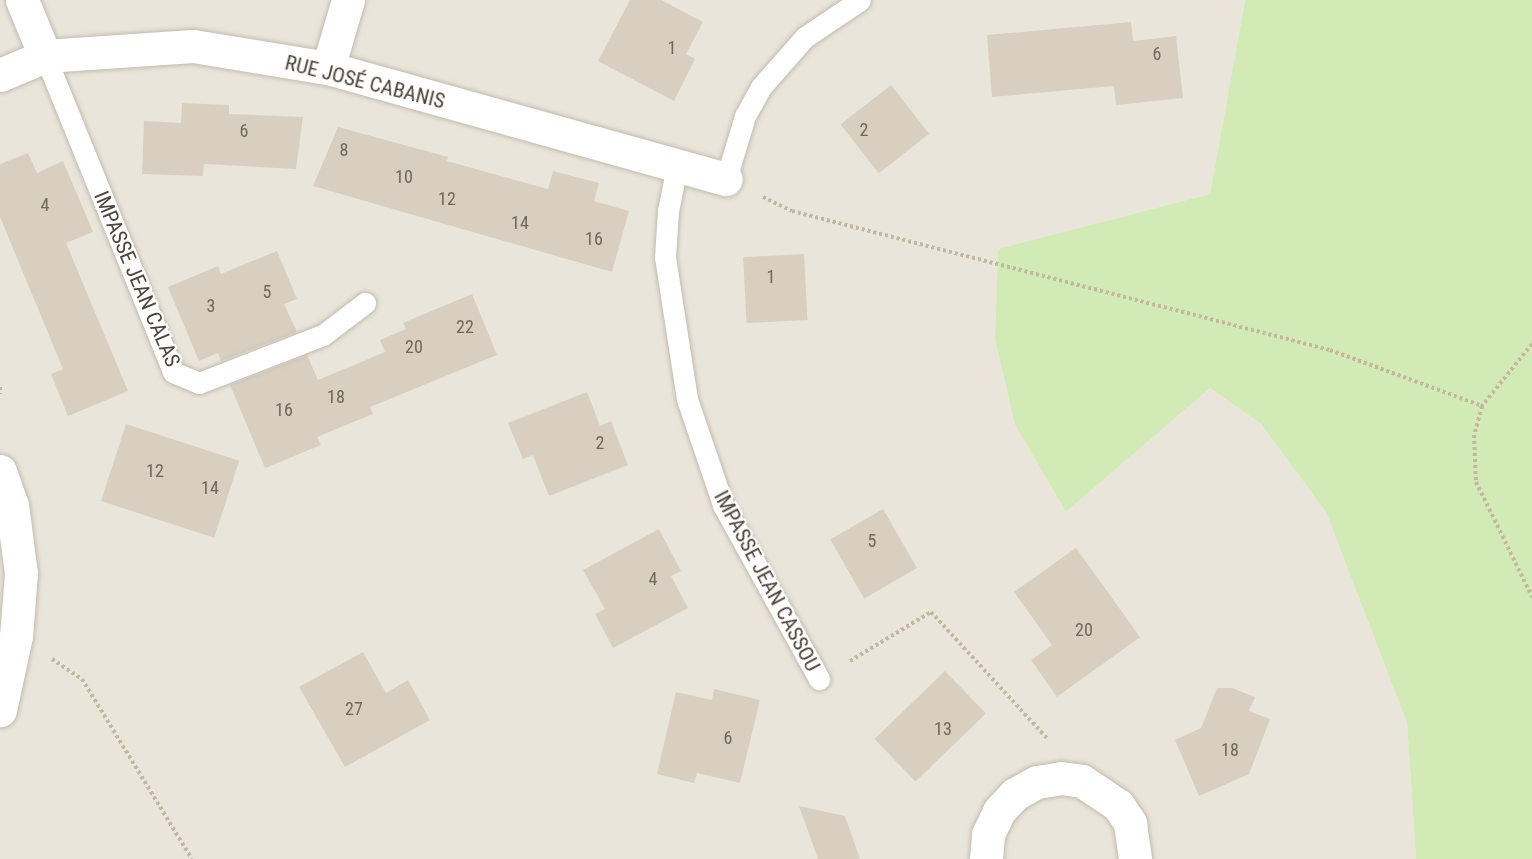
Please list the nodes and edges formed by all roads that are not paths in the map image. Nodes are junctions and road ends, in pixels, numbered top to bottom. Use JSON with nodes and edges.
{"nodes":[{"id":1,"x":22,"y":0,"type":"edge"},
{"id":2,"x":348,"y":0,"type":"edge"},
{"id":3,"x":860,"y":0,"type":"edge"},
{"id":4,"x":45,"y":56,"type":"junction"},
{"id":5,"x":328,"y":68,"type":"junction"},
{"id":6,"x":0,"y":75,"type":"edge"},
{"id":7,"x":677,"y":166,"type":"junction"},
{"id":8,"x":726,"y":179,"type":"joint"},
{"id":9,"x":365,"y":303,"type":"dead end"},
{"id":10,"x":0,"y":471,"type":"edge"},
{"id":11,"x":819,"y":679,"type":"road end"},
{"id":12,"x":0,"y":710,"type":"edge"},
{"id":13,"x":986,"y":859,"type":"edge"},
{"id":14,"x":1135,"y":859,"type":"edge"}],
"edges":[{"from":1,"to":4,"type":"street"},
{"from":2,"to":5,"type":"street"},
{"from":3,"to":8,"type":"lane"},
{"from":4,"to":5,"type":"street","name":"RUE JOSÉ CABANIS"},
{"from":4,"to":6,"type":"street","name":"RUE JOSÉ CABANIS"},
{"from":4,"to":9,"type":"lane","name":"IMPASSE JEAN CALAS"},
{"from":5,"to":7,"type":"street","name":"RUE JOSÉ CABANIS"},
{"from":7,"to":8,"type":"street","name":"RUE JOSÉ CABANIS"},
{"from":7,"to":11,"type":"lane","name":"IMPASSE JEAN CASSOU"},
{"from":10,"to":12,"type":"street"},
{"from":13,"to":14,"type":"street"}]}
